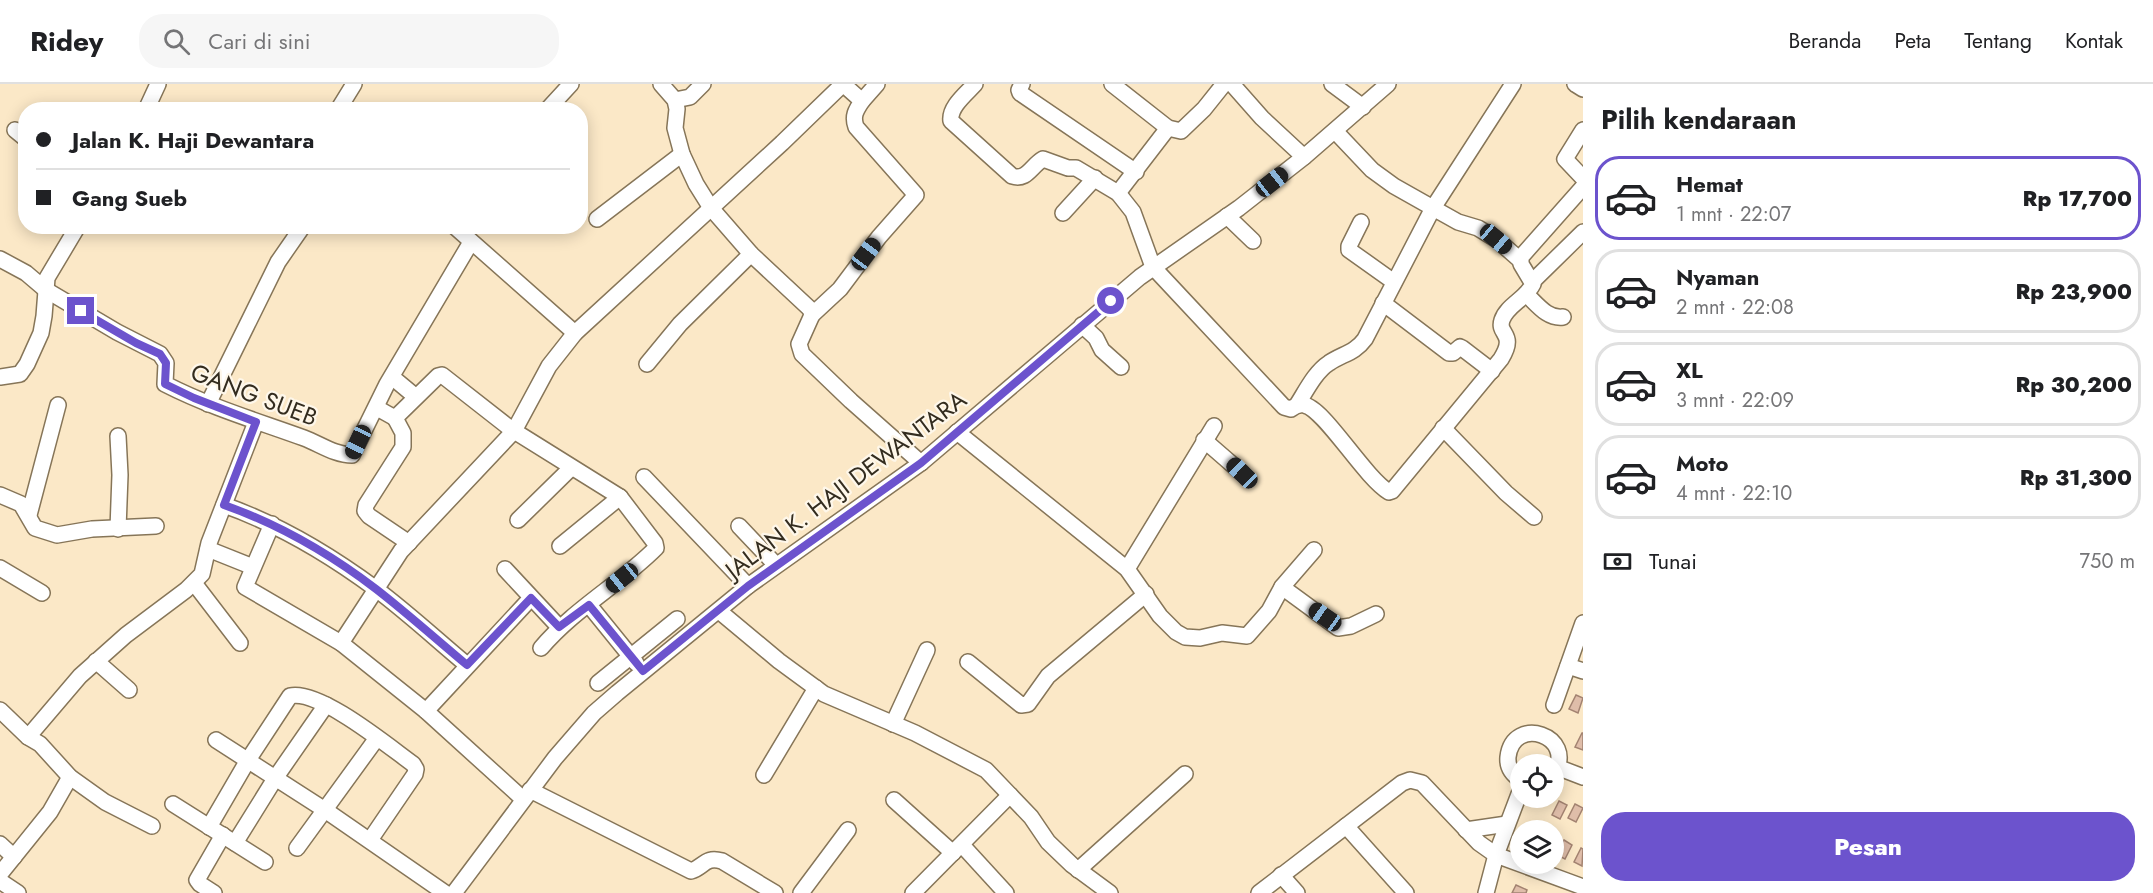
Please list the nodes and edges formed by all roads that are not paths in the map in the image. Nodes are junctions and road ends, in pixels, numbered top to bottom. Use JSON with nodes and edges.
{"nodes":[{"id":1,"x":158,"y":84,"type":"edge"},
{"id":2,"x":354,"y":84,"type":"edge"},
{"id":3,"x":571,"y":84,"type":"edge"},
{"id":4,"x":661,"y":84,"type":"edge"},
{"id":5,"x":703,"y":84,"type":"edge"},
{"id":6,"x":843,"y":84,"type":"edge"},
{"id":7,"x":878,"y":84,"type":"edge"},
{"id":8,"x":1022,"y":84,"type":"edge"},
{"id":9,"x":1112,"y":84,"type":"edge"},
{"id":10,"x":1224,"y":84,"type":"edge"},
{"id":11,"x":1232,"y":84,"type":"edge"},
{"id":12,"x":1332,"y":84,"type":"edge"},
{"id":13,"x":1388,"y":84,"type":"edge"},
{"id":14,"x":1513,"y":84,"type":"edge"},
{"id":15,"x":1575,"y":84,"type":"edge"},
{"id":16,"x":972,"y":85,"type":"edge"},
{"id":17,"x":1583,"y":89,"type":"edge"},
{"id":18,"x":675,"y":100,"type":"junction"},
{"id":19,"x":862,"y":101,"type":"junction"},
{"id":20,"x":150,"y":102,"type":"edge"},
{"id":21,"x":343,"y":102,"type":"edge"},
{"id":22,"x":554,"y":102,"type":"edge"},
{"id":23,"x":1363,"y":107,"type":"junction"},
{"id":24,"x":1168,"y":128,"type":"junction"},
{"id":25,"x":1583,"y":130,"type":"edge"},
{"id":26,"x":1335,"y":131,"type":"junction"},
{"id":27,"x":682,"y":154,"type":"junction"},
{"id":28,"x":1305,"y":157,"type":"junction"},
{"id":29,"x":1136,"y":172,"type":"junction"},
{"id":30,"x":1095,"y":178,"type":"junction"},
{"id":31,"x":1583,"y":178,"type":"edge"},
{"id":32,"x":1583,"y":187,"type":"edge"},
{"id":33,"x":1118,"y":193,"type":"junction"},
{"id":34,"x":711,"y":208,"type":"junction"},
{"id":35,"x":1433,"y":208,"type":"junction"},
{"id":36,"x":1063,"y":213,"type":"dead end"},
{"id":37,"x":1227,"y":216,"type":"junction"},
{"id":38,"x":597,"y":219,"type":"dead end"},
{"id":39,"x":1361,"y":222,"type":"dead end"},
{"id":40,"x":73,"y":234,"type":"edge"},
{"id":41,"x":298,"y":234,"type":"edge"},
{"id":42,"x":462,"y":234,"type":"edge"},
{"id":43,"x":1580,"y":240,"type":"edge"},
{"id":44,"x":1253,"y":241,"type":"dead end"},
{"id":45,"x":471,"y":243,"type":"junction"},
{"id":46,"x":751,"y":254,"type":"junction"},
{"id":47,"x":0,"y":259,"type":"edge"},
{"id":48,"x":1520,"y":260,"type":"junction"},
{"id":49,"x":1153,"y":267,"type":"junction"},
{"id":50,"x":1394,"y":282,"type":"junction"},
{"id":51,"x":1529,"y":288,"type":"junction"},
{"id":52,"x":46,"y":290,"type":"junction"},
{"id":53,"x":1383,"y":303,"type":"junction"},
{"id":54,"x":812,"y":315,"type":"junction"},
{"id":55,"x":1563,"y":317,"type":"dead end"},
{"id":56,"x":1082,"y":325,"type":"junction"},
{"id":57,"x":575,"y":333,"type":"junction"},
{"id":58,"x":647,"y":364,"type":"dead end"},
{"id":59,"x":1121,"y":367,"type":"dead end"},
{"id":60,"x":1492,"y":371,"type":"junction"},
{"id":61,"x":0,"y":377,"type":"edge"},
{"id":62,"x":392,"y":377,"type":"junction"},
{"id":63,"x":416,"y":397,"type":"junction"},
{"id":64,"x":208,"y":404,"type":"junction"},
{"id":65,"x":58,"y":405,"type":"dead end"},
{"id":66,"x":1292,"y":407,"type":"junction"},
{"id":67,"x":377,"y":408,"type":"junction"},
{"id":68,"x":395,"y":418,"type":"junction"},
{"id":69,"x":256,"y":422,"type":"junction"},
{"id":70,"x":1214,"y":426,"type":"dead end"},
{"id":71,"x":1443,"y":428,"type":"junction"},
{"id":72,"x":514,"y":431,"type":"junction"},
{"id":73,"x":957,"y":432,"type":"junction"},
{"id":74,"x":118,"y":436,"type":"dead end"},
{"id":75,"x":1204,"y":440,"type":"junction"},
{"id":76,"x":921,"y":463,"type":"junction"},
{"id":77,"x":571,"y":468,"type":"junction"},
{"id":78,"x":1242,"y":473,"type":"dead end"},
{"id":79,"x":644,"y":477,"type":"dead end"},
{"id":80,"x":0,"y":495,"type":"edge"},
{"id":81,"x":620,"y":497,"type":"junction"},
{"id":82,"x":224,"y":505,"type":"junction"},
{"id":83,"x":29,"y":515,"type":"junction"},
{"id":84,"x":1534,"y":517,"type":"dead end"},
{"id":85,"x":518,"y":520,"type":"dead end"},
{"id":86,"x":272,"y":524,"type":"junction"},
{"id":87,"x":156,"y":526,"type":"dead end"},
{"id":88,"x":739,"y":526,"type":"dead end"},
{"id":89,"x":118,"y":529,"type":"junction"},
{"id":90,"x":409,"y":543,"type":"junction"},
{"id":91,"x":560,"y":546,"type":"dead end"},
{"id":92,"x":208,"y":549,"type":"junction"},
{"id":93,"x":1314,"y":550,"type":"dead end"},
{"id":94,"x":776,"y":565,"type":"junction"},
{"id":95,"x":253,"y":567,"type":"junction"},
{"id":96,"x":0,"y":568,"type":"edge"},
{"id":97,"x":505,"y":569,"type":"dead end"},
{"id":98,"x":1127,"y":569,"type":"junction"},
{"id":99,"x":195,"y":583,"type":"junction"},
{"id":100,"x":748,"y":586,"type":"junction"},
{"id":101,"x":1282,"y":587,"type":"junction"},
{"id":102,"x":376,"y":589,"type":"junction"},
{"id":103,"x":42,"y":593,"type":"dead end"},
{"id":104,"x":1146,"y":594,"type":"junction"},
{"id":105,"x":531,"y":598,"type":"junction"},
{"id":106,"x":589,"y":605,"type":"junction"},
{"id":107,"x":719,"y":611,"type":"junction"},
{"id":108,"x":1376,"y":614,"type":"dead end"},
{"id":109,"x":677,"y":619,"type":"dead end"},
{"id":110,"x":1583,"y":622,"type":"edge"},
{"id":111,"x":559,"y":627,"type":"junction"},
{"id":112,"x":240,"y":643,"type":"dead end"},
{"id":113,"x":341,"y":643,"type":"junction"},
{"id":114,"x":541,"y":648,"type":"dead end"},
{"id":115,"x":927,"y":651,"type":"dead end"},
{"id":116,"x":631,"y":656,"type":"junction"},
{"id":117,"x":96,"y":661,"type":"junction"},
{"id":118,"x":968,"y":662,"type":"dead end"},
{"id":119,"x":467,"y":665,"type":"junction"},
{"id":120,"x":1568,"y":666,"type":"junction"},
{"id":121,"x":643,"y":671,"type":"junction"},
{"id":122,"x":1583,"y":671,"type":"edge"},
{"id":123,"x":598,"y":683,"type":"dead end"},
{"id":124,"x":816,"y":688,"type":"junction"},
{"id":125,"x":129,"y":690,"type":"dead end"},
{"id":126,"x":326,"y":705,"type":"junction"},
{"id":127,"x":1554,"y":705,"type":"dead end"},
{"id":128,"x":0,"y":710,"type":"edge"},
{"id":129,"x":426,"y":711,"type":"junction"},
{"id":130,"x":893,"y":724,"type":"junction"},
{"id":131,"x":28,"y":737,"type":"junction"},
{"id":132,"x":377,"y":738,"type":"junction"},
{"id":133,"x":216,"y":740,"type":"dead end"},
{"id":134,"x":1558,"y":754,"type":"edge"},
{"id":135,"x":248,"y":760,"type":"junction"},
{"id":136,"x":1510,"y":768,"type":"edge"},
{"id":137,"x":1564,"y":772,"type":"edge"},
{"id":138,"x":1185,"y":774,"type":"dead end"},
{"id":139,"x":764,"y":776,"type":"dead end"},
{"id":140,"x":70,"y":777,"type":"junction"},
{"id":141,"x":276,"y":777,"type":"junction"},
{"id":142,"x":1583,"y":777,"type":"edge"},
{"id":143,"x":527,"y":794,"type":"junction"},
{"id":144,"x":1011,"y":795,"type":"junction"},
{"id":145,"x":894,"y":800,"type":"dead end"},
{"id":146,"x":173,"y":804,"type":"dead end"},
{"id":147,"x":1513,"y":808,"type":"edge"},
{"id":148,"x":325,"y":810,"type":"junction"},
{"id":149,"x":1507,"y":824,"type":"junction"},
{"id":150,"x":1346,"y":825,"type":"junction"},
{"id":151,"x":152,"y":826,"type":"dead end"},
{"id":152,"x":209,"y":827,"type":"junction"},
{"id":153,"x":848,"y":830,"type":"dead end"},
{"id":154,"x":1466,"y":830,"type":"junction"},
{"id":155,"x":229,"y":839,"type":"junction"},
{"id":156,"x":370,"y":840,"type":"junction"},
{"id":157,"x":0,"y":844,"type":"edge"},
{"id":158,"x":297,"y":848,"type":"dead end"},
{"id":159,"x":957,"y":849,"type":"junction"},
{"id":160,"x":1496,"y":855,"type":"junction"},
{"id":161,"x":14,"y":857,"type":"junction"},
{"id":162,"x":265,"y":862,"type":"dead end"},
{"id":163,"x":1078,"y":870,"type":"junction"},
{"id":164,"x":0,"y":874,"type":"edge"},
{"id":165,"x":1281,"y":876,"type":"junction"},
{"id":166,"x":0,"y":881,"type":"edge"},
{"id":167,"x":1583,"y":887,"type":"edge"},
{"id":168,"x":18,"y":893,"type":"edge"},
{"id":169,"x":214,"y":893,"type":"edge"},
{"id":170,"x":453,"y":893,"type":"edge"},
{"id":171,"x":776,"y":893,"type":"edge"},
{"id":172,"x":801,"y":893,"type":"edge"},
{"id":173,"x":913,"y":893,"type":"edge"},
{"id":174,"x":1006,"y":893,"type":"edge"},
{"id":175,"x":1110,"y":893,"type":"edge"},
{"id":176,"x":1260,"y":893,"type":"edge"},
{"id":177,"x":1297,"y":893,"type":"edge"},
{"id":178,"x":1406,"y":893,"type":"edge"},
{"id":179,"x":1486,"y":893,"type":"edge"}],
"edges":[{"from":1,"to":20,"type":"street"},
{"from":2,"to":21,"type":"street"},
{"from":3,"to":22,"type":"street"},
{"from":4,"to":18,"type":"street"},
{"from":5,"to":18,"type":"street"},
{"from":6,"to":19,"type":"street"},
{"from":6,"to":34,"type":"street"},
{"from":7,"to":19,"type":"street"},
{"from":8,"to":29,"type":"street"},
{"from":9,"to":24,"type":"street"},
{"from":10,"to":24,"type":"street"},
{"from":11,"to":28,"type":"street"},
{"from":12,"to":23,"type":"street"},
{"from":13,"to":23,"type":"street","name":"JALAN K. HAJI DEWANTARA"},
{"from":14,"to":35,"type":"street"},
{"from":15,"to":17,"type":"street"},
{"from":16,"to":30,"type":"street"},
{"from":18,"to":27,"type":"street"},
{"from":19,"to":54,"type":"street"},
{"from":23,"to":26,"type":"street","name":"JALAN K. HAJI DEWANTARA"},
{"from":24,"to":29,"type":"street"},
{"from":25,"to":31,"type":"street"},
{"from":26,"to":28,"type":"street","name":"JALAN K. HAJI DEWANTARA"},
{"from":26,"to":35,"type":"street"},
{"from":27,"to":34,"type":"street"},
{"from":27,"to":38,"type":"street"},
{"from":28,"to":37,"type":"street","name":"JALAN K. HAJI DEWANTARA"},
{"from":29,"to":33,"type":"street"},
{"from":30,"to":33,"type":"street"},
{"from":30,"to":36,"type":"street"},
{"from":32,"to":48,"type":"street"},
{"from":33,"to":49,"type":"street"},
{"from":34,"to":46,"type":"street"},
{"from":34,"to":57,"type":"street"},
{"from":35,"to":48,"type":"street"},
{"from":35,"to":50,"type":"street"},
{"from":37,"to":44,"type":"street"},
{"from":37,"to":49,"type":"street","name":"JALAN K. HAJI DEWANTARA"},
{"from":39,"to":50,"type":"street"},
{"from":40,"to":52,"type":"street"},
{"from":41,"to":64,"type":"street"},
{"from":42,"to":45,"type":"street"},
{"from":43,"to":51,"type":"street"},
{"from":45,"to":57,"type":"street"},
{"from":45,"to":62,"type":"street","name":"GANG SUEB"},
{"from":46,"to":54,"type":"street"},
{"from":46,"to":58,"type":"street"},
{"from":47,"to":52,"type":"street"},
{"from":48,"to":51,"type":"street"},
{"from":49,"to":56,"type":"street","name":"JALAN K. HAJI DEWANTARA"},
{"from":49,"to":66,"type":"street"},
{"from":50,"to":53,"type":"street"},
{"from":51,"to":55,"type":"street"},
{"from":51,"to":60,"type":"street"},
{"from":52,"to":61,"type":"street"},
{"from":52,"to":64,"type":"street","name":"GANG SUEB"},
{"from":53,"to":60,"type":"street"},
{"from":53,"to":66,"type":"street"},
{"from":54,"to":76,"type":"street"},
{"from":56,"to":59,"type":"street"},
{"from":56,"to":73,"type":"street","name":"JALAN K. HAJI DEWANTARA"},
{"from":57,"to":72,"type":"street"},
{"from":60,"to":71,"type":"street"},
{"from":62,"to":63,"type":"street"},
{"from":62,"to":67,"type":"street","name":"GANG SUEB"},
{"from":63,"to":68,"type":"street"},
{"from":63,"to":72,"type":"street"},
{"from":64,"to":69,"type":"street","name":"GANG SUEB"},
{"from":65,"to":83,"type":"street"},
{"from":66,"to":71,"type":"street"},
{"from":67,"to":68,"type":"street"},
{"from":67,"to":69,"type":"street","name":"GANG SUEB"},
{"from":68,"to":90,"type":"street"},
{"from":69,"to":82,"type":"street"},
{"from":70,"to":75,"type":"street"},
{"from":71,"to":84,"type":"street"},
{"from":72,"to":77,"type":"street"},
{"from":72,"to":90,"type":"street"},
{"from":73,"to":76,"type":"street","name":"JALAN K. HAJI DEWANTARA"},
{"from":73,"to":98,"type":"street"},
{"from":74,"to":89,"type":"street"},
{"from":75,"to":78,"type":"street"},
{"from":75,"to":98,"type":"street"},
{"from":76,"to":94,"type":"street","name":"JALAN K. HAJI DEWANTARA"},
{"from":77,"to":81,"type":"street"},
{"from":77,"to":85,"type":"street"},
{"from":79,"to":100,"type":"street"},
{"from":80,"to":83,"type":"street"},
{"from":81,"to":91,"type":"street"},
{"from":81,"to":106,"type":"street"},
{"from":82,"to":86,"type":"street"},
{"from":82,"to":92,"type":"street"},
{"from":83,"to":89,"type":"street"},
{"from":86,"to":95,"type":"street"},
{"from":86,"to":102,"type":"street"},
{"from":87,"to":89,"type":"street"},
{"from":88,"to":94,"type":"street"},
{"from":90,"to":102,"type":"street"},
{"from":92,"to":95,"type":"street"},
{"from":92,"to":99,"type":"street"},
{"from":93,"to":101,"type":"street"},
{"from":94,"to":100,"type":"street","name":"JALAN K. HAJI DEWANTARA"},
{"from":95,"to":113,"type":"street"},
{"from":96,"to":103,"type":"street"},
{"from":97,"to":105,"type":"street"},
{"from":98,"to":104,"type":"street"},
{"from":99,"to":112,"type":"street"},
{"from":99,"to":117,"type":"street"},
{"from":100,"to":107,"type":"street","name":"JALAN K. HAJI DEWANTARA"},
{"from":101,"to":104,"type":"street"},
{"from":101,"to":108,"type":"street"},
{"from":102,"to":113,"type":"street"},
{"from":102,"to":119,"type":"street"},
{"from":104,"to":118,"type":"street"},
{"from":105,"to":111,"type":"street"},
{"from":105,"to":119,"type":"street"},
{"from":106,"to":111,"type":"street"},
{"from":106,"to":116,"type":"street"},
{"from":107,"to":121,"type":"street","name":"JALAN K. HAJI DEWANTARA"},
{"from":107,"to":124,"type":"street"},
{"from":109,"to":116,"type":"street"},
{"from":110,"to":120,"type":"street"},
{"from":111,"to":114,"type":"street"},
{"from":113,"to":129,"type":"street"},
{"from":115,"to":130,"type":"street"},
{"from":116,"to":121,"type":"street"},
{"from":116,"to":123,"type":"street"},
{"from":117,"to":125,"type":"street"},
{"from":117,"to":131,"type":"street"},
{"from":119,"to":129,"type":"street"},
{"from":120,"to":122,"type":"street"},
{"from":120,"to":127,"type":"street"},
{"from":121,"to":143,"type":"street","name":"JALAN K. HAJI DEWANTARA"},
{"from":124,"to":130,"type":"street"},
{"from":124,"to":139,"type":"street"},
{"from":126,"to":132,"type":"street"},
{"from":126,"to":135,"type":"street"},
{"from":126,"to":141,"type":"street"},
{"from":128,"to":131,"type":"street"},
{"from":129,"to":143,"type":"street"},
{"from":130,"to":144,"type":"street"},
{"from":131,"to":140,"type":"street"},
{"from":132,"to":148,"type":"street"},
{"from":132,"to":156,"type":"street"},
{"from":133,"to":135,"type":"street"},
{"from":134,"to":136,"type":"street"},
{"from":135,"to":141,"type":"street"},
{"from":135,"to":152,"type":"street"},
{"from":137,"to":142,"type":"street"},
{"from":138,"to":163,"type":"street"},
{"from":140,"to":151,"type":"street"},
{"from":140,"to":161,"type":"street"},
{"from":141,"to":148,"type":"street"},
{"from":141,"to":155,"type":"street"},
{"from":143,"to":170,"type":"street","name":"JALAN K. HAJI DEWANTARA"},
{"from":143,"to":171,"type":"street"},
{"from":144,"to":159,"type":"street"},
{"from":144,"to":163,"type":"street"},
{"from":145,"to":159,"type":"street"},
{"from":146,"to":152,"type":"street"},
{"from":147,"to":149,"type":"street"},
{"from":148,"to":156,"type":"street"},
{"from":148,"to":158,"type":"street"},
{"from":149,"to":154,"type":"street"},
{"from":149,"to":160,"type":"street"},
{"from":150,"to":154,"type":"street"},
{"from":150,"to":165,"type":"street"},
{"from":150,"to":178,"type":"street"},
{"from":152,"to":155,"type":"street"},
{"from":153,"to":172,"type":"street"},
{"from":154,"to":160,"type":"street"},
{"from":155,"to":162,"type":"street"},
{"from":155,"to":169,"type":"street"},
{"from":156,"to":170,"type":"street"},
{"from":157,"to":161,"type":"street"},
{"from":159,"to":173,"type":"street"},
{"from":159,"to":174,"type":"street"},
{"from":160,"to":167,"type":"street"},
{"from":160,"to":179,"type":"street"},
{"from":161,"to":164,"type":"street"},
{"from":163,"to":175,"type":"street"},
{"from":165,"to":176,"type":"street"},
{"from":165,"to":177,"type":"street"},
{"from":166,"to":168,"type":"street"}]}
